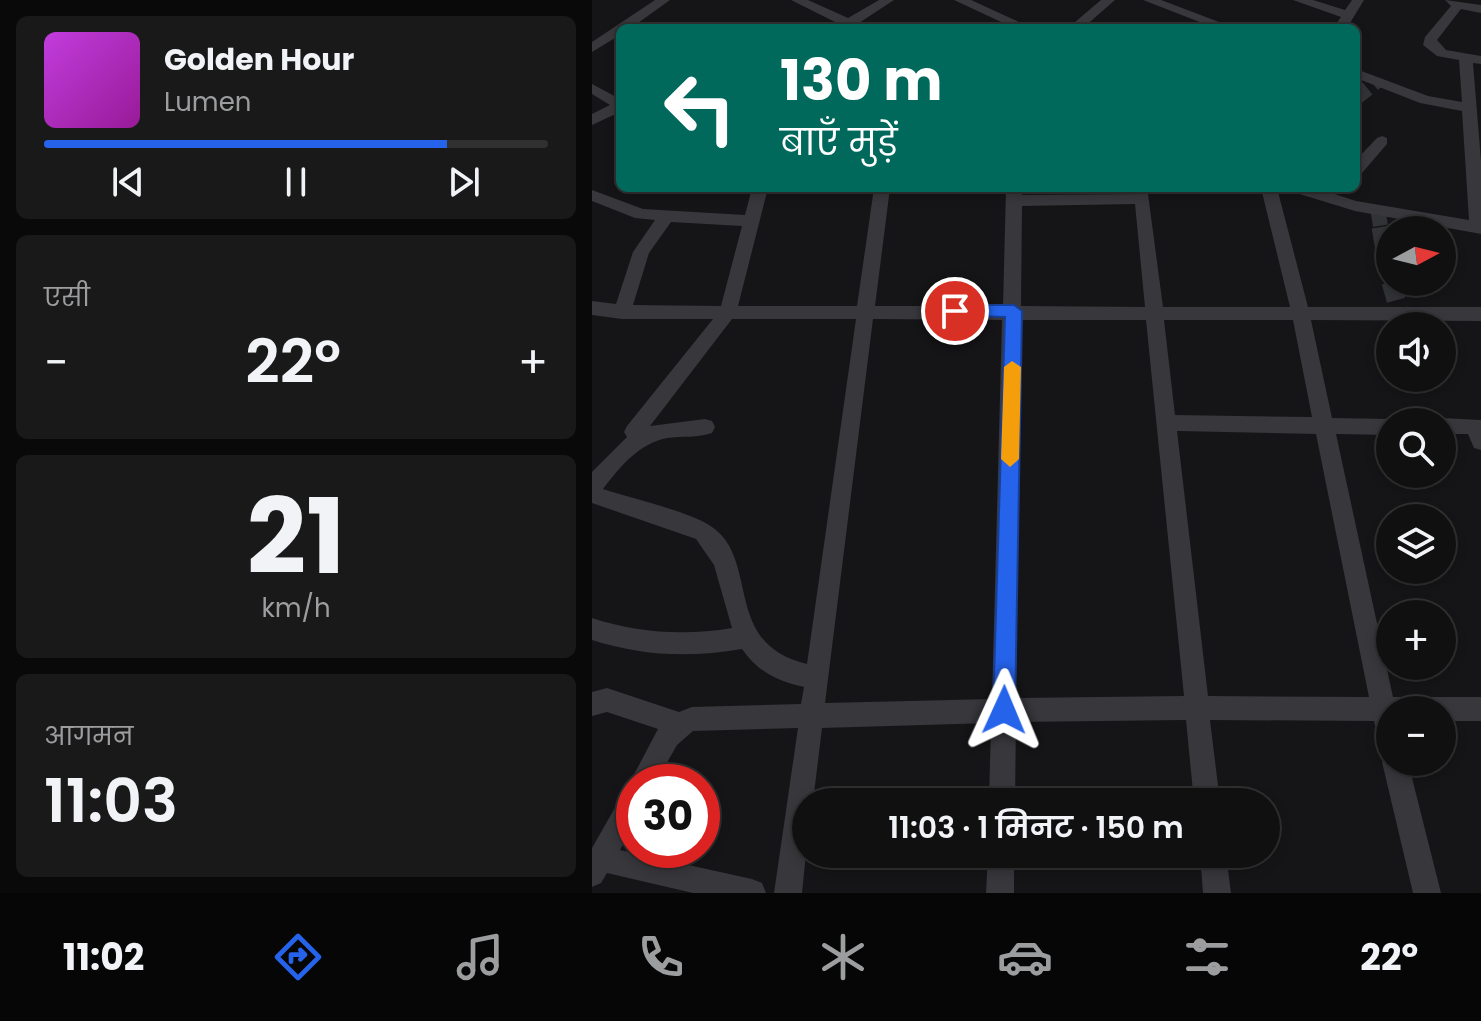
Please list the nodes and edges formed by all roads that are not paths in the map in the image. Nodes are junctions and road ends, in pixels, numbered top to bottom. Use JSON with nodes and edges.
{"nodes":[{"id":1,"x":662,"y":0,"type":"edge"},
{"id":2,"x":797,"y":0,"type":"edge"},
{"id":3,"x":888,"y":0,"type":"edge"},
{"id":4,"x":960,"y":0,"type":"edge"},
{"id":5,"x":1109,"y":0,"type":"edge"},
{"id":6,"x":1149,"y":0,"type":"edge"},
{"id":7,"x":1299,"y":0,"type":"edge"},
{"id":8,"x":1358,"y":0,"type":"edge"},
{"id":9,"x":1454,"y":3,"type":"edge"},
{"id":10,"x":983,"y":4,"type":"edge"},
{"id":11,"x":1481,"y":9,"type":"edge"},
{"id":12,"x":1186,"y":13,"type":"junction"},
{"id":13,"x":1348,"y":15,"type":"junction"},
{"id":14,"x":628,"y":24,"type":"edge"},
{"id":15,"x":846,"y":24,"type":"edge"},
{"id":16,"x":853,"y":24,"type":"edge"},
{"id":17,"x":1018,"y":24,"type":"edge"},
{"id":18,"x":1080,"y":24,"type":"edge"},
{"id":19,"x":1173,"y":24,"type":"edge"},
{"id":20,"x":1217,"y":24,"type":"edge"},
{"id":21,"x":1342,"y":24,"type":"edge"},
{"id":22,"x":616,"y":32,"type":"edge"},
{"id":23,"x":592,"y":48,"type":"edge"},
{"id":24,"x":1473,"y":59,"type":"edge"},
{"id":25,"x":1360,"y":75,"type":"edge"},
{"id":26,"x":592,"y":88,"type":"edge"},
{"id":27,"x":616,"y":103,"type":"edge"},
{"id":28,"x":616,"y":107,"type":"edge"},
{"id":29,"x":1469,"y":108,"type":"junction"},
{"id":30,"x":592,"y":120,"type":"edge"},
{"id":31,"x":1382,"y":141,"type":"dead end"},
{"id":32,"x":1477,"y":160,"type":"edge"},
{"id":33,"x":1360,"y":165,"type":"edge"},
{"id":34,"x":759,"y":192,"type":"edge"},
{"id":35,"x":881,"y":192,"type":"edge"},
{"id":36,"x":1270,"y":192,"type":"edge"},
{"id":37,"x":1142,"y":193,"type":"edge"},
{"id":38,"x":1333,"y":193,"type":"edge"},
{"id":39,"x":1014,"y":194,"type":"edge"},
{"id":40,"x":592,"y":195,"type":"edge"},
{"id":41,"x":665,"y":218,"type":"junction"},
{"id":42,"x":752,"y":221,"type":"junction"},
{"id":43,"x":1480,"y":228,"type":"edge"},
{"id":44,"x":592,"y":308,"type":"edge"},
{"id":45,"x":728,"y":311,"type":"junction"},
{"id":46,"x":866,"y":311,"type":"junction"},
{"id":47,"x":1014,"y":311,"type":"junction"},
{"id":48,"x":622,"y":312,"type":"junction"},
{"id":49,"x":1155,"y":312,"type":"junction"},
{"id":50,"x":1300,"y":312,"type":"junction"},
{"id":51,"x":1481,"y":314,"type":"edge"},
{"id":52,"x":1167,"y":423,"type":"junction"},
{"id":53,"x":705,"y":427,"type":"dead end"},
{"id":54,"x":1324,"y":427,"type":"junction"},
{"id":55,"x":1376,"y":427,"type":"edge"},
{"id":56,"x":1456,"y":428,"type":"edge"},
{"id":57,"x":1479,"y":431,"type":"edge"},
{"id":58,"x":634,"y":432,"type":"dead end"},
{"id":59,"x":592,"y":487,"type":"edge"},
{"id":60,"x":592,"y":494,"type":"edge"},
{"id":61,"x":592,"y":629,"type":"edge"},
{"id":62,"x":746,"y":637,"type":"junction"},
{"id":63,"x":818,"y":679,"type":"junction"},
{"id":64,"x":1380,"y":696,"type":"edge"},
{"id":65,"x":592,"y":704,"type":"edge"},
{"id":66,"x":1196,"y":707,"type":"junction"},
{"id":67,"x":1376,"y":708,"type":"edge"},
{"id":68,"x":1456,"y":709,"type":"edge"},
{"id":69,"x":1481,"y":709,"type":"edge"},
{"id":70,"x":1004,"y":710,"type":"junction"},
{"id":71,"x":813,"y":715,"type":"junction"},
{"id":72,"x":678,"y":724,"type":"junction"},
{"id":73,"x":654,"y":764,"type":"edge"},
{"id":74,"x":1398,"y":776,"type":"edge"},
{"id":75,"x":1002,"y":788,"type":"edge"},
{"id":76,"x":1205,"y":788,"type":"edge"},
{"id":77,"x":616,"y":832,"type":"edge"},
{"id":78,"x":597,"y":866,"type":"edge"},
{"id":79,"x":1001,"y":868,"type":"edge"},
{"id":80,"x":1214,"y":868,"type":"edge"},
{"id":81,"x":752,"y":893,"type":"edge"},
{"id":82,"x":788,"y":893,"type":"edge"},
{"id":83,"x":1000,"y":893,"type":"edge"},
{"id":84,"x":1217,"y":893,"type":"edge"},
{"id":85,"x":1427,"y":893,"type":"edge"}],
"edges":[{"from":1,"to":14,"type":"street"},
{"from":2,"to":15,"type":"street"},
{"from":3,"to":16,"type":"street"},
{"from":4,"to":10,"type":"street"},
{"from":5,"to":18,"type":"street"},
{"from":6,"to":12,"type":"street"},
{"from":7,"to":13,"type":"street"},
{"from":8,"to":13,"type":"street"},
{"from":9,"to":11,"type":"street"},
{"from":9,"to":24,"type":"street"},
{"from":10,"to":17,"type":"street"},
{"from":12,"to":19,"type":"street"},
{"from":12,"to":20,"type":"street"},
{"from":13,"to":21,"type":"street"},
{"from":22,"to":23,"type":"street"},
{"from":24,"to":29,"type":"street"},
{"from":25,"to":29,"type":"street"},
{"from":26,"to":27,"type":"street"},
{"from":28,"to":30,"type":"street"},
{"from":29,"to":32,"type":"street"},
{"from":31,"to":33,"type":"street"},
{"from":32,"to":43,"type":"street"},
{"from":34,"to":42,"type":"street"},
{"from":35,"to":46,"type":"street"},
{"from":36,"to":50,"type":"street"},
{"from":37,"to":39,"type":"street"},
{"from":37,"to":49,"type":"street"},
{"from":38,"to":43,"type":"street"},
{"from":39,"to":47,"type":"street"},
{"from":40,"to":41,"type":"street"},
{"from":41,"to":42,"type":"street"},
{"from":41,"to":48,"type":"street"},
{"from":42,"to":45,"type":"street"},
{"from":44,"to":48,"type":"street"},
{"from":45,"to":46,"type":"street"},
{"from":45,"to":48,"type":"street"},
{"from":45,"to":58,"type":"street"},
{"from":46,"to":47,"type":"street"},
{"from":46,"to":63,"type":"street"},
{"from":47,"to":49,"type":"street"},
{"from":47,"to":70,"type":"street"},
{"from":49,"to":50,"type":"street"},
{"from":49,"to":52,"type":"street"},
{"from":50,"to":51,"type":"street"},
{"from":50,"to":54,"type":"street"},
{"from":52,"to":54,"type":"street"},
{"from":52,"to":66,"type":"street"},
{"from":53,"to":59,"type":"street"},
{"from":54,"to":55,"type":"street"},
{"from":54,"to":64,"type":"street"},
{"from":56,"to":57,"type":"street"},
{"from":60,"to":62,"type":"street"},
{"from":61,"to":62,"type":"street"},
{"from":62,"to":63,"type":"street"},
{"from":63,"to":71,"type":"street"},
{"from":65,"to":72,"type":"street"},
{"from":66,"to":67,"type":"street"},
{"from":66,"to":70,"type":"street"},
{"from":66,"to":76,"type":"street"},
{"from":68,"to":69,"type":"street"},
{"from":70,"to":71,"type":"street"},
{"from":70,"to":75,"type":"street"},
{"from":71,"to":72,"type":"street"},
{"from":71,"to":82,"type":"street"},
{"from":72,"to":73,"type":"street"},
{"from":74,"to":85,"type":"street"},
{"from":77,"to":78,"type":"street"},
{"from":78,"to":81,"type":"street"},
{"from":79,"to":83,"type":"street"},
{"from":80,"to":84,"type":"street"}]}
